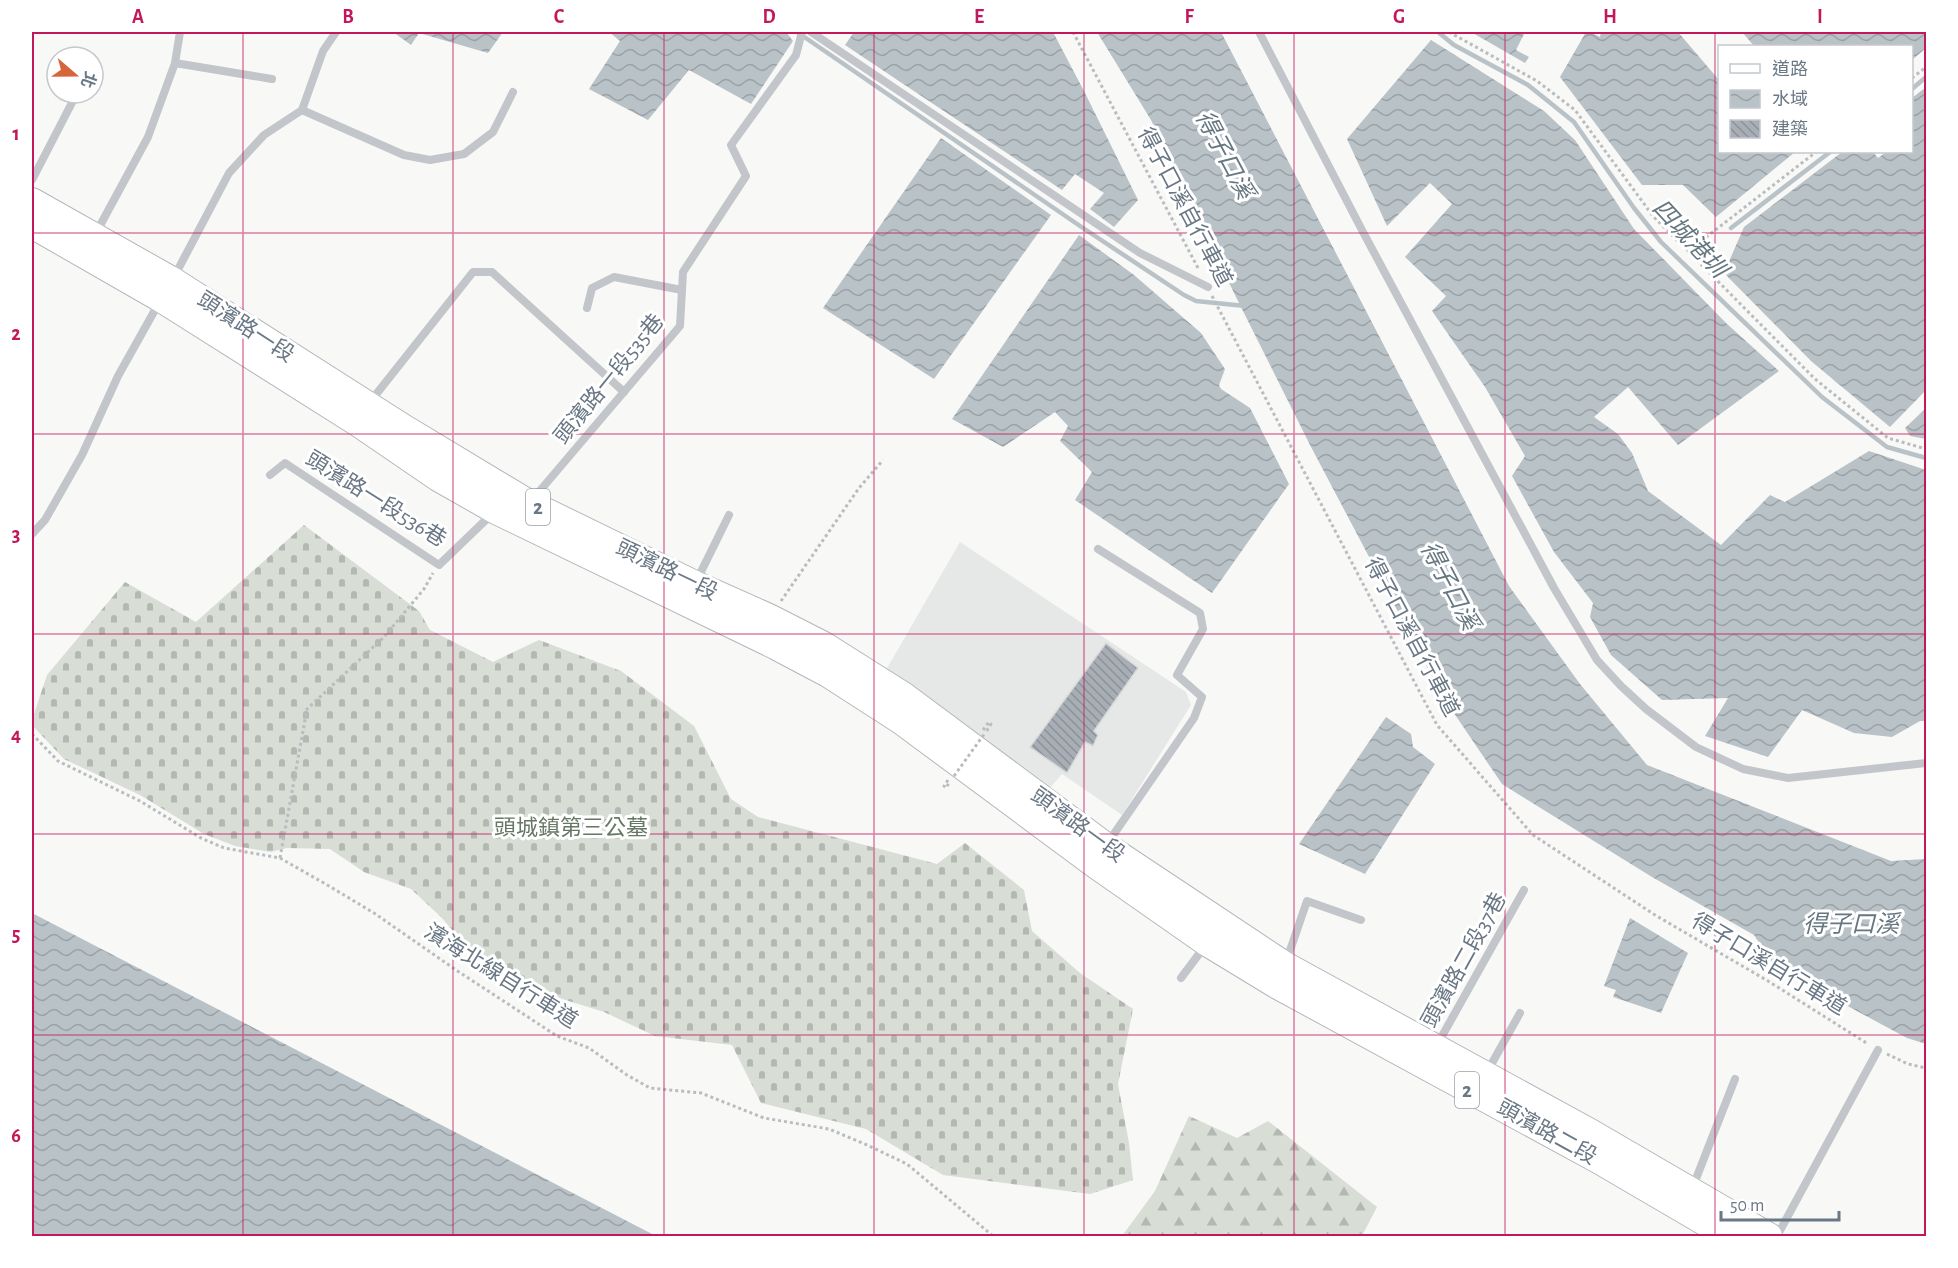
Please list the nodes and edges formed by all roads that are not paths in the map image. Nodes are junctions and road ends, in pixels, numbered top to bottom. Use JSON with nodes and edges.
{"nodes":[{"id":1,"x":180,"y":32,"type":"edge"},
{"id":2,"x":336,"y":32,"type":"edge"},
{"id":3,"x":802,"y":32,"type":"edge"},
{"id":4,"x":811,"y":32,"type":"edge"},
{"id":5,"x":1259,"y":32,"type":"edge"},
{"id":6,"x":176,"y":63,"type":"junction"},
{"id":7,"x":272,"y":79,"type":"dead end"},
{"id":8,"x":513,"y":92,"type":"dead end"},
{"id":9,"x":71,"y":105,"type":"edge"},
{"id":10,"x":302,"y":110,"type":"junction"},
{"id":11,"x":32,"y":180,"type":"edge"},
{"id":12,"x":32,"y":201,"type":"edge"},
{"id":13,"x":32,"y":225,"type":"edge"},
{"id":14,"x":90,"y":244,"type":"junction"},
{"id":15,"x":1208,"y":287,"type":"road end"},
{"id":16,"x":167,"y":289,"type":"junction"},
{"id":17,"x":682,"y":290,"type":"junction"},
{"id":18,"x":587,"y":308,"type":"dead end"},
{"id":19,"x":624,"y":392,"type":"junction"},
{"id":20,"x":368,"y":405,"type":"junction"},
{"id":21,"x":270,"y":475,"type":"dead end"},
{"id":22,"x":509,"y":505,"type":"junction"},
{"id":23,"x":729,"y":514,"type":"dead end"},
{"id":24,"x":32,"y":534,"type":"edge"},
{"id":25,"x":1098,"y":549,"type":"dead end"},
{"id":26,"x":695,"y":584,"type":"junction"},
{"id":27,"x":1926,"y":764,"type":"edge"},
{"id":28,"x":1000,"y":780,"type":"junction"},
{"id":29,"x":1100,"y":855,"type":"junction"},
{"id":30,"x":1524,"y":890,"type":"dead end"},
{"id":31,"x":1361,"y":921,"type":"dead end"},
{"id":32,"x":1207,"y":943,"type":"junction"},
{"id":33,"x":1285,"y":965,"type":"junction"},
{"id":34,"x":1181,"y":978,"type":"dead end"},
{"id":35,"x":1520,"y":1013,"type":"dead end"},
{"id":36,"x":1878,"y":1050,"type":"road end"},
{"id":37,"x":1431,"y":1058,"type":"junction"},
{"id":38,"x":1485,"y":1075,"type":"junction"},
{"id":39,"x":1735,"y":1079,"type":"dead end"},
{"id":40,"x":1690,"y":1192,"type":"junction"},
{"id":41,"x":1728,"y":1236,"type":"edge"},
{"id":42,"x":1769,"y":1236,"type":"edge"},
{"id":43,"x":1777,"y":1236,"type":"edge"}],
"edges":[{"from":1,"to":6,"type":"lane"},
{"from":2,"to":10,"type":"lane"},
{"from":3,"to":17,"type":"lane","name":"頭濱路一段535巷"},
{"from":4,"to":15,"type":"lane"},
{"from":5,"to":27,"type":"lane"},
{"from":6,"to":7,"type":"lane"},
{"from":6,"to":14,"type":"lane"},
{"from":8,"to":10,"type":"lane"},
{"from":9,"to":11,"type":"lane"},
{"from":10,"to":16,"type":"lane"},
{"from":12,"to":14,"type":"main road","name":"頭濱路一段","number":"2"},
{"from":13,"to":14,"type":"main road","name":"頭濱路一段","number":"2"},
{"from":14,"to":16,"type":"main road","name":"頭濱路一段","number":"2"},
{"from":16,"to":20,"type":"main road","name":"頭濱路一段","number":"2"},
{"from":16,"to":22,"type":"main road","name":"頭濱路一段","number":"2"},
{"from":16,"to":24,"type":"lane"},
{"from":17,"to":18,"type":"lane"},
{"from":17,"to":19,"type":"lane","name":"頭濱路一段535巷"},
{"from":19,"to":20,"type":"lane"},
{"from":19,"to":22,"type":"lane","name":"頭濱路一段535巷"},
{"from":20,"to":22,"type":"main road","name":"頭濱路一段","number":"2"},
{"from":21,"to":22,"type":"lane","name":"頭濱路一段536巷"},
{"from":22,"to":26,"type":"main road","name":"頭濱路一段","number":"2"},
{"from":22,"to":28,"type":"main road","name":"頭濱路一段","number":"2"},
{"from":23,"to":26,"type":"lane"},
{"from":25,"to":29,"type":"lane"},
{"from":26,"to":28,"type":"main road","name":"頭濱路一段","number":"2"},
{"from":28,"to":29,"type":"main road","name":"頭濱路一段","number":"2"},
{"from":29,"to":32,"type":"main road","name":"頭濱路一段","number":"2"},
{"from":29,"to":33,"type":"main road","name":"頭濱路一段","number":"2"},
{"from":30,"to":37,"type":"lane","name":"頭濱路二段37巷"},
{"from":31,"to":33,"type":"lane"},
{"from":32,"to":34,"type":"lane"},
{"from":32,"to":37,"type":"main road","name":"頭濱路二段","number":"2"},
{"from":33,"to":37,"type":"main road","name":"頭濱路二段","number":"2"},
{"from":35,"to":38,"type":"lane"},
{"from":36,"to":43,"type":"lane"},
{"from":37,"to":38,"type":"main road","name":"頭濱路二段","number":"2"},
{"from":37,"to":41,"type":"main road","name":"頭濱路二段","number":"2"},
{"from":38,"to":40,"type":"main road","name":"頭濱路二段","number":"2"},
{"from":39,"to":40,"type":"lane"},
{"from":40,"to":42,"type":"main road","name":"頭濱路二段","number":"2"}]}
